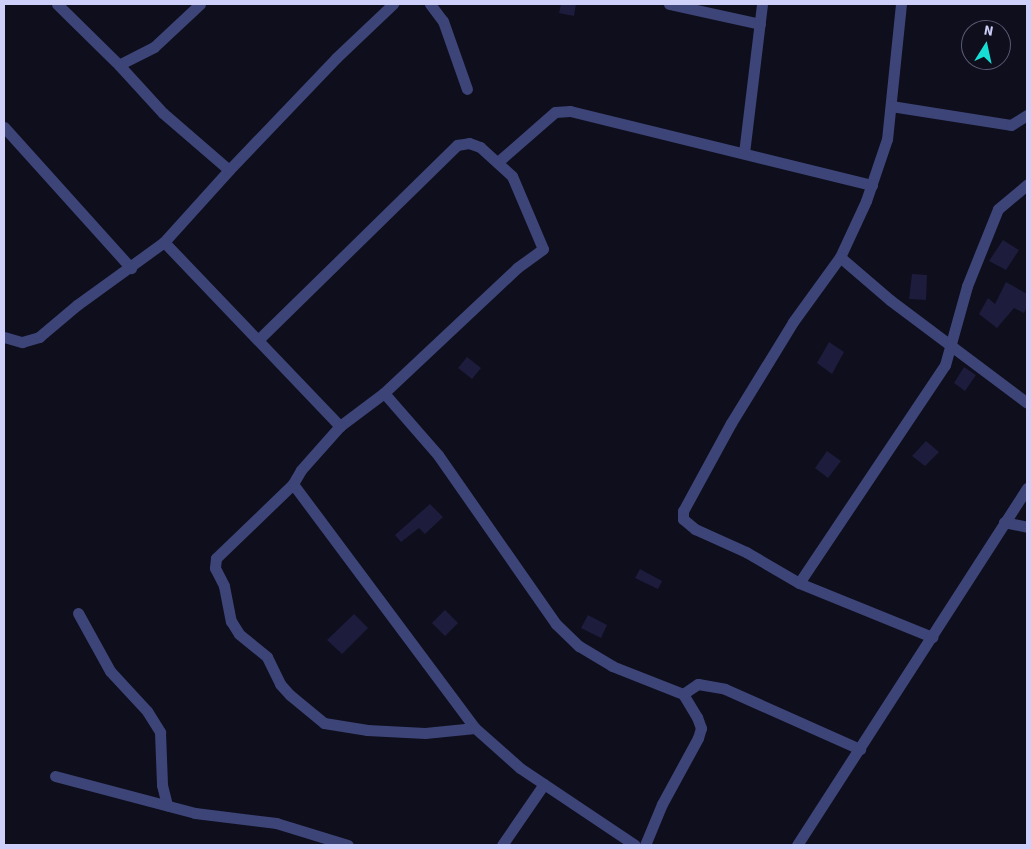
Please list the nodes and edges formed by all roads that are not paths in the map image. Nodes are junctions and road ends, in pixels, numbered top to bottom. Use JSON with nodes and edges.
{"nodes":[{"id":1,"x":57,"y":4,"type":"edge"},
{"id":2,"x":200,"y":4,"type":"edge"},
{"id":3,"x":393,"y":4,"type":"edge"},
{"id":4,"x":430,"y":4,"type":"edge"},
{"id":5,"x":669,"y":4,"type":"edge"},
{"id":6,"x":762,"y":4,"type":"edge"},
{"id":7,"x":901,"y":4,"type":"edge"},
{"id":8,"x":760,"y":24,"type":"junction"},
{"id":9,"x":119,"y":65,"type":"junction"},
{"id":10,"x":467,"y":89,"type":"dead end"},
{"id":11,"x":891,"y":106,"type":"junction"},
{"id":12,"x":1027,"y":115,"type":"edge"},
{"id":13,"x":4,"y":126,"type":"edge"},
{"id":14,"x":744,"y":153,"type":"junction"},
{"id":15,"x":498,"y":162,"type":"junction"},
{"id":16,"x":229,"y":170,"type":"junction"},
{"id":17,"x":872,"y":184,"type":"junction"},
{"id":18,"x":1027,"y":184,"type":"edge"},
{"id":19,"x":164,"y":242,"type":"junction"},
{"id":20,"x":840,"y":257,"type":"junction"},
{"id":21,"x":131,"y":268,"type":"junction"},
{"id":22,"x":4,"y":337,"type":"edge"},
{"id":23,"x":258,"y":340,"type":"junction"},
{"id":24,"x":949,"y":342,"type":"junction"},
{"id":25,"x":384,"y":393,"type":"junction"},
{"id":26,"x":1027,"y":403,"type":"edge"},
{"id":27,"x":340,"y":426,"type":"junction"},
{"id":28,"x":293,"y":484,"type":"junction"},
{"id":29,"x":1027,"y":488,"type":"edge"},
{"id":30,"x":1004,"y":522,"type":"junction"},
{"id":31,"x":1027,"y":527,"type":"edge"},
{"id":32,"x":799,"y":583,"type":"junction"},
{"id":33,"x":78,"y":613,"type":"dead end"},
{"id":34,"x":932,"y":637,"type":"junction"},
{"id":35,"x":683,"y":694,"type":"junction"},
{"id":36,"x":475,"y":728,"type":"junction"},
{"id":37,"x":860,"y":749,"type":"junction"},
{"id":38,"x":55,"y":776,"type":"dead end"},
{"id":39,"x":544,"y":784,"type":"junction"},
{"id":40,"x":167,"y":805,"type":"junction"},
{"id":41,"x":348,"y":845,"type":"edge"},
{"id":42,"x":502,"y":845,"type":"edge"},
{"id":43,"x":635,"y":845,"type":"edge"},
{"id":44,"x":645,"y":845,"type":"edge"},
{"id":45,"x":797,"y":845,"type":"edge"}],
"edges":[{"from":1,"to":9,"type":"street"},
{"from":2,"to":9,"type":"street"},
{"from":3,"to":16,"type":"street"},
{"from":4,"to":10,"type":"street"},
{"from":5,"to":8,"type":"street"},
{"from":6,"to":8,"type":"street"},
{"from":7,"to":11,"type":"street"},
{"from":8,"to":14,"type":"street"},
{"from":9,"to":16,"type":"street"},
{"from":11,"to":12,"type":"street"},
{"from":11,"to":17,"type":"street"},
{"from":13,"to":21,"type":"street"},
{"from":14,"to":15,"type":"street"},
{"from":14,"to":17,"type":"street"},
{"from":15,"to":23,"type":"street"},
{"from":15,"to":25,"type":"street"},
{"from":16,"to":19,"type":"street"},
{"from":17,"to":20,"type":"street"},
{"from":18,"to":24,"type":"street"},
{"from":19,"to":21,"type":"street"},
{"from":19,"to":23,"type":"street"},
{"from":20,"to":24,"type":"street"},
{"from":20,"to":32,"type":"street"},
{"from":21,"to":22,"type":"street"},
{"from":23,"to":27,"type":"street"},
{"from":24,"to":26,"type":"street"},
{"from":24,"to":32,"type":"street"},
{"from":25,"to":27,"type":"street"},
{"from":25,"to":35,"type":"street"},
{"from":27,"to":28,"type":"street"},
{"from":28,"to":36,"type":"street"},
{"from":28,"to":36,"type":"street"},
{"from":29,"to":30,"type":"street"},
{"from":30,"to":31,"type":"street"},
{"from":30,"to":34,"type":"street"},
{"from":32,"to":34,"type":"street"},
{"from":33,"to":40,"type":"street"},
{"from":34,"to":37,"type":"street"},
{"from":35,"to":37,"type":"street"},
{"from":35,"to":44,"type":"street"},
{"from":36,"to":39,"type":"street"},
{"from":37,"to":45,"type":"street"},
{"from":38,"to":40,"type":"street"},
{"from":39,"to":42,"type":"street"},
{"from":39,"to":43,"type":"street"},
{"from":40,"to":41,"type":"street"}]}
